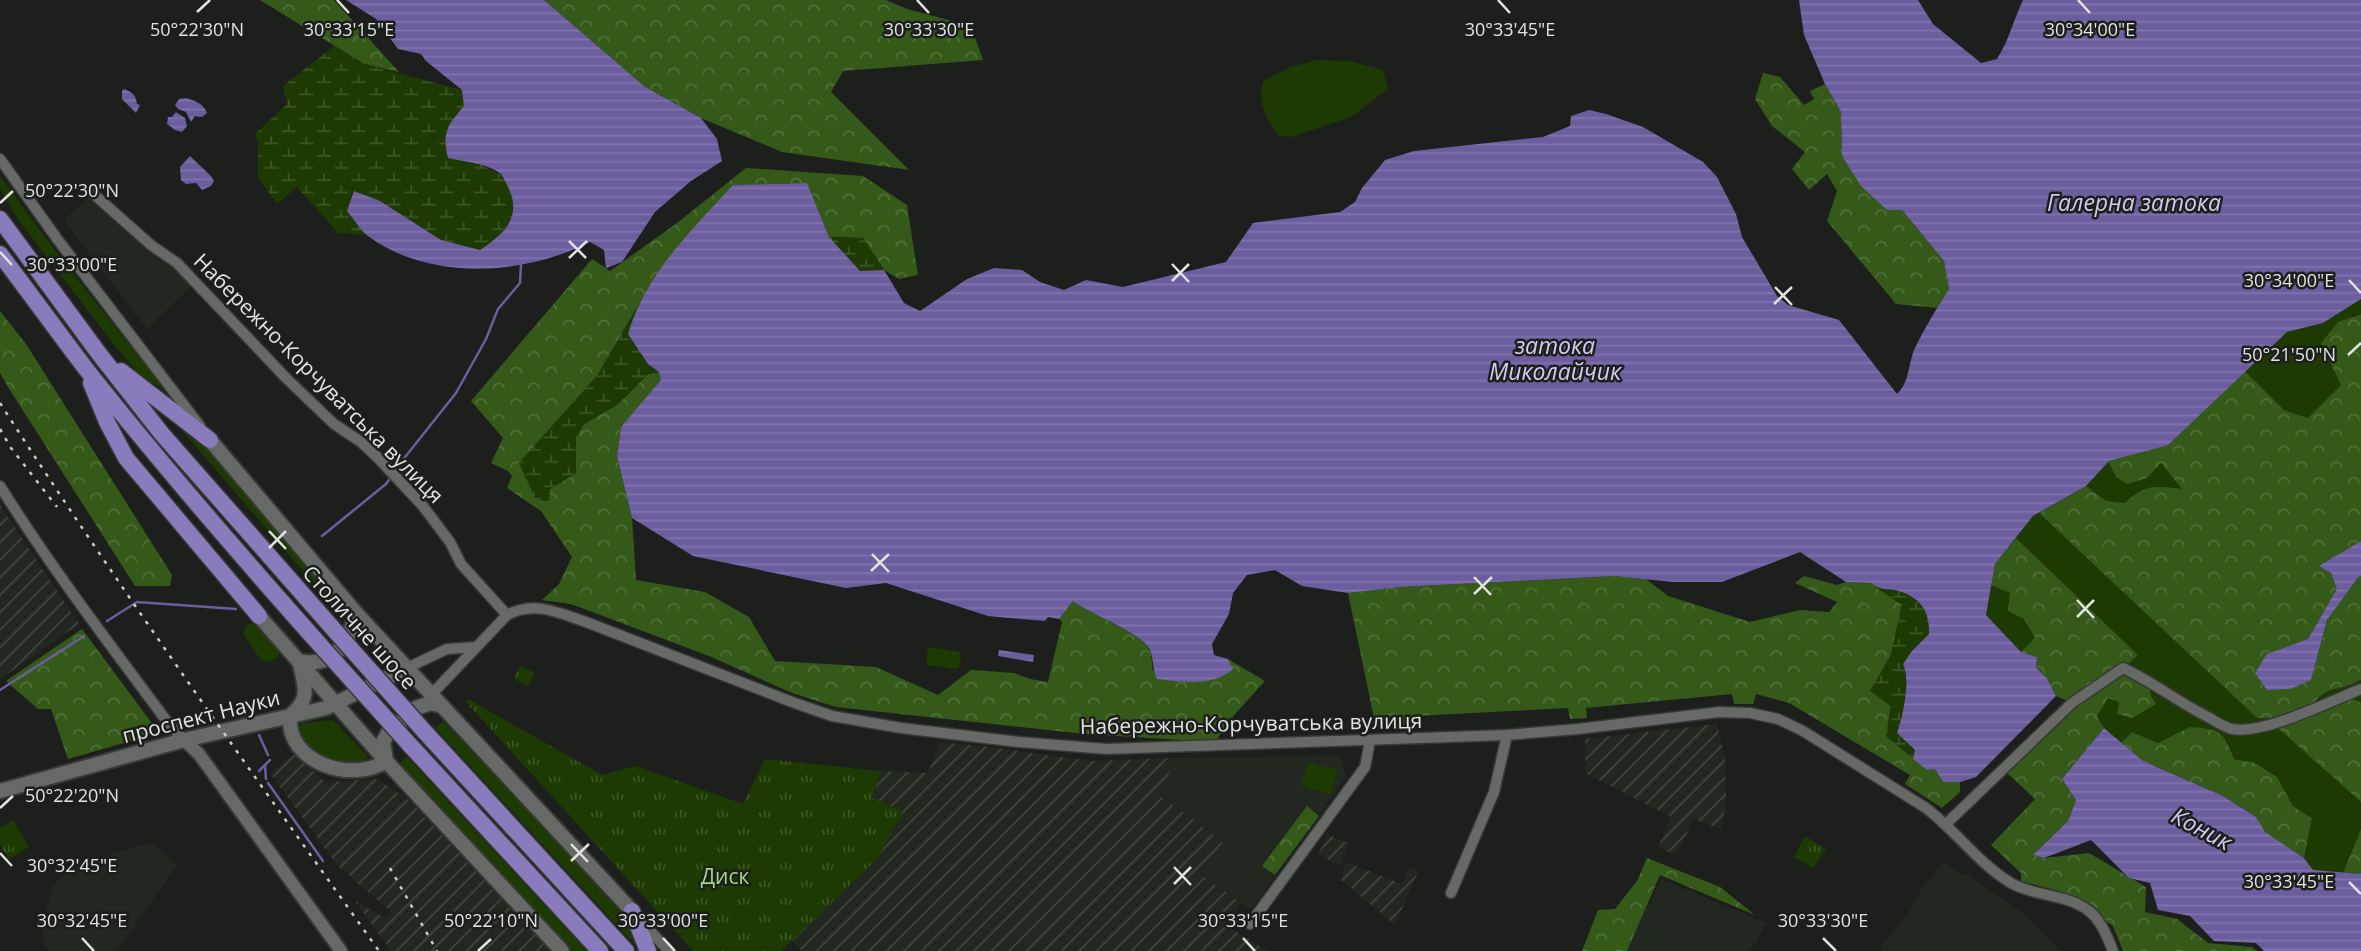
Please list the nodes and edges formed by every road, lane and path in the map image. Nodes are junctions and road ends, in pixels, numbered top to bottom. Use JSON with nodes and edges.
{"nodes":[{"id":1,"x":0,"y":159,"type":"edge"},
{"id":2,"x":89,"y":190,"type":"dead end"},
{"id":3,"x":0,"y":219,"type":"edge"},
{"id":4,"x":0,"y":254,"type":"edge"},
{"id":5,"x":100,"y":355,"type":"junction"},
{"id":6,"x":85,"y":368,"type":"junction"},
{"id":7,"x":210,"y":440,"type":"junction"},
{"id":8,"x":0,"y":486,"type":"edge"},
{"id":9,"x":356,"y":613,"type":"junction"},
{"id":10,"x":507,"y":615,"type":"junction"},
{"id":11,"x":260,"y":616,"type":"joint"},
{"id":12,"x":476,"y":647,"type":"junction"},
{"id":13,"x":299,"y":662,"type":"junction"},
{"id":14,"x":407,"y":668,"type":"junction"},
{"id":15,"x":2361,"y":689,"type":"edge"},
{"id":16,"x":431,"y":695,"type":"junction"},
{"id":17,"x":336,"y":704,"type":"junction"},
{"id":18,"x":442,"y":706,"type":"junction"},
{"id":19,"x":290,"y":716,"type":"junction"},
{"id":20,"x":1507,"y":736,"type":"junction"},
{"id":21,"x":184,"y":740,"type":"junction"},
{"id":22,"x":1370,"y":741,"type":"junction"},
{"id":23,"x":386,"y":761,"type":"junction"},
{"id":24,"x":0,"y":791,"type":"edge"},
{"id":25,"x":1946,"y":824,"type":"junction"},
{"id":26,"x":1451,"y":893,"type":"dead end"},
{"id":27,"x":632,"y":911,"type":"junction"},
{"id":28,"x":1250,"y":925,"type":"dead end"},
{"id":29,"x":341,"y":951,"type":"edge"},
{"id":30,"x":562,"y":951,"type":"edge"},
{"id":31,"x":600,"y":951,"type":"edge"},
{"id":32,"x":626,"y":951,"type":"edge"},
{"id":33,"x":648,"y":951,"type":"edge"},
{"id":34,"x":669,"y":951,"type":"edge"},
{"id":35,"x":2113,"y":951,"type":"edge"}],
"edges":[{"from":1,"to":7,"type":"street"},
{"from":2,"to":10,"type":"street","name":"Набережно-Корчуватська вулиця"},
{"from":3,"to":5,"type":"highway","name":"Столичне шосе"},
{"from":4,"to":6,"type":"highway","name":"Столичне шосе"},
{"from":5,"to":7,"type":"highway"},
{"from":5,"to":32,"type":"highway","name":"Столичне шосе","bridge":true},
{"from":6,"to":11,"type":"highway"},
{"from":6,"to":31,"type":"highway","name":"Столичне шосе","bridge":true},
{"from":7,"to":9,"type":"main road"},
{"from":8,"to":21,"type":"street"},
{"from":9,"to":13,"type":"main road"},
{"from":9,"to":14,"type":"main road"},
{"from":10,"to":12,"type":"street"},
{"from":10,"to":22,"type":"street","name":"Набережно-Корчуватська вулиця"},
{"from":11,"to":13,"type":"main road"},
{"from":12,"to":14,"type":"street"},
{"from":12,"to":16,"type":"street"},
{"from":13,"to":17,"type":"main road"},
{"from":13,"to":19,"type":"main road"},
{"from":14,"to":16,"type":"main road"},
{"from":14,"to":17,"type":"main road","name":"проспект Науки"},
{"from":15,"to":25,"type":"street"},
{"from":16,"to":18,"type":"main road"},
{"from":17,"to":19,"type":"main road","name":"проспект Науки"},
{"from":17,"to":23,"type":"main road"},
{"from":18,"to":23,"type":"main road"},
{"from":18,"to":27,"type":"main road"},
{"from":19,"to":21,"type":"main road","name":"проспект Науки"},
{"from":19,"to":23,"type":"main road"},
{"from":20,"to":22,"type":"street","name":"Набережно-Корчуватська вулиця"},
{"from":20,"to":25,"type":"street","name":"Набережно-Корчуватська вулиця"},
{"from":20,"to":26,"type":"street"},
{"from":21,"to":24,"type":"main road","name":"проспект Науки"},
{"from":21,"to":29,"type":"street"},
{"from":22,"to":28,"type":"street"},
{"from":23,"to":30,"type":"main road"},
{"from":25,"to":35,"type":"street","name":"Набережно-Корчуватська вулиця"},
{"from":27,"to":33,"type":"highway"},
{"from":27,"to":34,"type":"street"}]}
